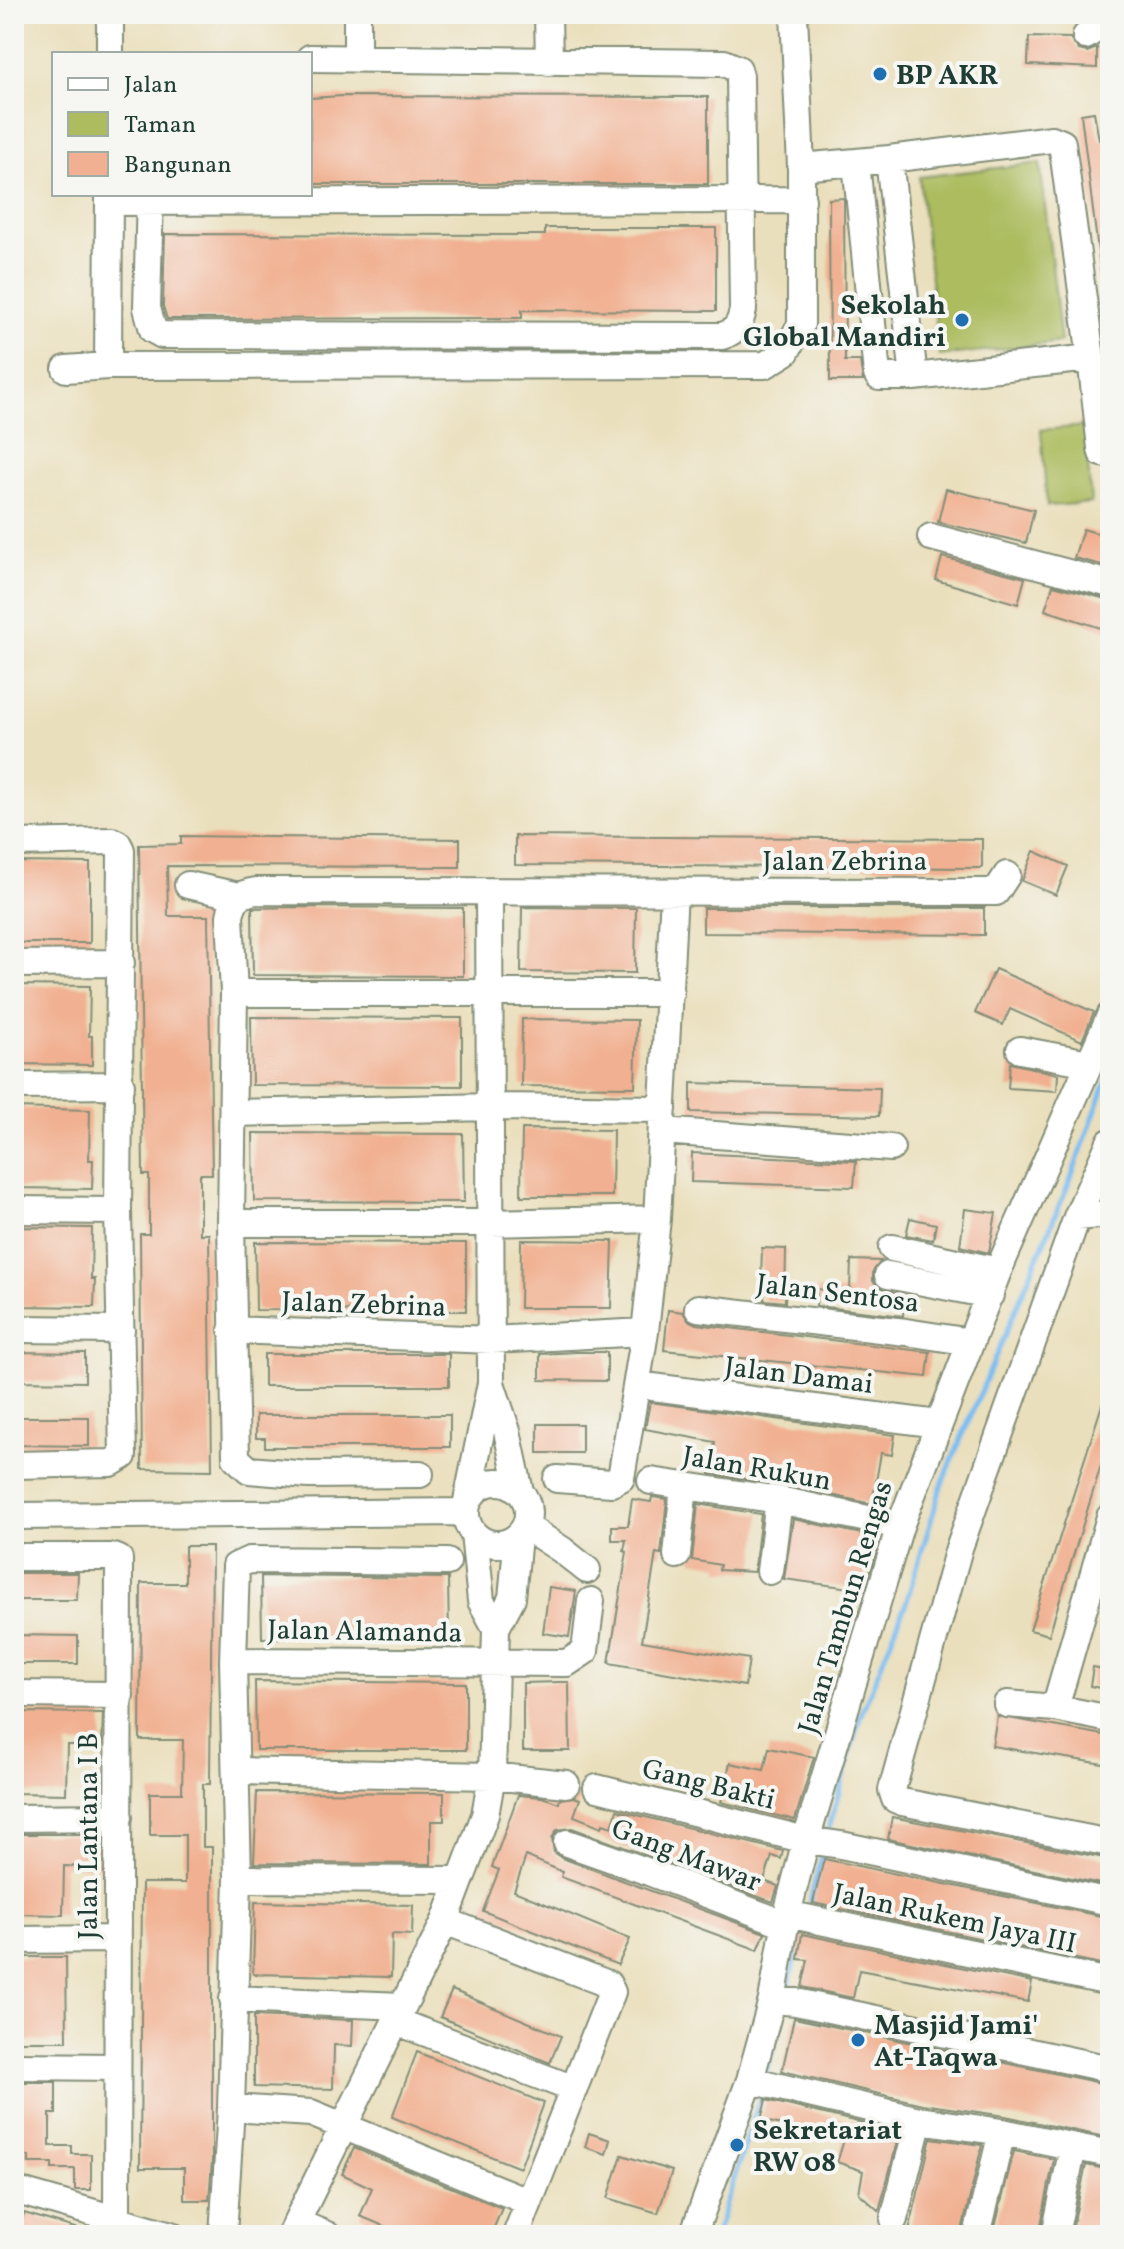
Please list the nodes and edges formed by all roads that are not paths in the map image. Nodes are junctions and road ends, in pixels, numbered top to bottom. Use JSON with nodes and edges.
{"nodes":[{"id":1,"x":110,"y":14,"type":"edge"},
{"id":2,"x":341,"y":14,"type":"edge"},
{"id":3,"x":357,"y":14,"type":"edge"},
{"id":4,"x":548,"y":14,"type":"edge"},
{"id":5,"x":794,"y":14,"type":"edge"},
{"id":6,"x":1110,"y":19,"type":"edge"},
{"id":7,"x":1086,"y":36,"type":"dead end"},
{"id":8,"x":110,"y":52,"type":"edge"},
{"id":9,"x":312,"y":58,"type":"edge"},
{"id":10,"x":349,"y":59,"type":"junction"},
{"id":11,"x":549,"y":62,"type":"junction"},
{"id":12,"x":889,"y":159,"type":"junction"},
{"id":13,"x":856,"y":162,"type":"junction"},
{"id":14,"x":801,"y":167,"type":"junction"},
{"id":15,"x":109,"y":198,"type":"edge"},
{"id":16,"x":150,"y":199,"type":"edge"},
{"id":17,"x":802,"y":200,"type":"junction"},
{"id":18,"x":742,"y":201,"type":"junction"},
{"id":19,"x":547,"y":336,"type":"junction"},
{"id":20,"x":1091,"y":358,"type":"junction"},
{"id":21,"x":547,"y":365,"type":"junction"},
{"id":22,"x":108,"y":366,"type":"junction"},
{"id":23,"x":66,"y":369,"type":"dead end"},
{"id":24,"x":914,"y":377,"type":"junction"},
{"id":25,"x":1110,"y":455,"type":"edge"},
{"id":26,"x":931,"y":537,"type":"dead end"},
{"id":27,"x":1110,"y":584,"type":"edge"},
{"id":28,"x":14,"y":843,"type":"edge"},
{"id":29,"x":1007,"y":875,"type":"dead end"},
{"id":30,"x":188,"y":885,"type":"dead end"},
{"id":31,"x":489,"y":892,"type":"junction"},
{"id":32,"x":674,"y":892,"type":"junction"},
{"id":33,"x":239,"y":896,"type":"junction"},
{"id":34,"x":121,"y":963,"type":"junction"},
{"id":35,"x":14,"y":964,"type":"edge"},
{"id":36,"x":234,"y":993,"type":"junction"},
{"id":37,"x":670,"y":993,"type":"junction"},
{"id":38,"x":491,"y":995,"type":"junction"},
{"id":39,"x":1110,"y":1016,"type":"edge"},
{"id":40,"x":1020,"y":1050,"type":"dead end"},
{"id":41,"x":1089,"y":1063,"type":"junction"},
{"id":42,"x":121,"y":1085,"type":"junction"},
{"id":43,"x":14,"y":1086,"type":"edge"},
{"id":44,"x":490,"y":1107,"type":"junction"},
{"id":45,"x":233,"y":1113,"type":"junction"},
{"id":46,"x":663,"y":1120,"type":"junction"},
{"id":47,"x":1110,"y":1142,"type":"edge"},
{"id":48,"x":891,"y":1148,"type":"dead end"},
{"id":49,"x":14,"y":1210,"type":"edge"},
{"id":50,"x":118,"y":1211,"type":"junction"},
{"id":51,"x":1110,"y":1214,"type":"edge"},
{"id":52,"x":1077,"y":1217,"type":"junction"},
{"id":53,"x":657,"y":1219,"type":"junction"},
{"id":54,"x":231,"y":1223,"type":"junction"},
{"id":55,"x":490,"y":1223,"type":"junction"},
{"id":56,"x":892,"y":1248,"type":"dead end"},
{"id":57,"x":888,"y":1275,"type":"dead end"},
{"id":58,"x":994,"y":1283,"type":"junction"},
{"id":59,"x":698,"y":1308,"type":"dead end"},
{"id":60,"x":14,"y":1329,"type":"edge"},
{"id":61,"x":121,"y":1330,"type":"junction"},
{"id":62,"x":232,"y":1330,"type":"junction"},
{"id":63,"x":645,"y":1332,"type":"junction"},
{"id":64,"x":492,"y":1340,"type":"junction"},
{"id":65,"x":971,"y":1342,"type":"junction"},
{"id":66,"x":491,"y":1383,"type":"junction"},
{"id":67,"x":653,"y":1387,"type":"dead end"},
{"id":68,"x":938,"y":1424,"type":"junction"},
{"id":69,"x":14,"y":1465,"type":"edge"},
{"id":70,"x":420,"y":1474,"type":"dead end"},
{"id":71,"x":557,"y":1479,"type":"dead end"},
{"id":72,"x":651,"y":1481,"type":"dead end"},
{"id":73,"x":684,"y":1486,"type":"junction"},
{"id":74,"x":520,"y":1492,"type":"junction"},
{"id":75,"x":779,"y":1500,"type":"junction"},
{"id":76,"x":14,"y":1516,"type":"edge"},
{"id":77,"x":469,"y":1516,"type":"junction"},
{"id":78,"x":1110,"y":1517,"type":"edge"},
{"id":79,"x":900,"y":1526,"type":"junction"},
{"id":80,"x":522,"y":1531,"type":"junction"},
{"id":81,"x":677,"y":1555,"type":"dead end"},
{"id":82,"x":14,"y":1557,"type":"edge"},
{"id":83,"x":447,"y":1562,"type":"dead end"},
{"id":84,"x":587,"y":1570,"type":"dead end"},
{"id":85,"x":770,"y":1571,"type":"dead end"},
{"id":86,"x":591,"y":1601,"type":"dead end"},
{"id":87,"x":496,"y":1628,"type":"junction"},
{"id":88,"x":233,"y":1661,"type":"junction"},
{"id":89,"x":497,"y":1664,"type":"junction"},
{"id":90,"x":14,"y":1694,"type":"edge"},
{"id":91,"x":120,"y":1695,"type":"junction"},
{"id":92,"x":1007,"y":1704,"type":"dead end"},
{"id":93,"x":1055,"y":1708,"type":"junction"},
{"id":94,"x":1110,"y":1719,"type":"edge"},
{"id":95,"x":237,"y":1771,"type":"junction"},
{"id":96,"x":492,"y":1776,"type":"junction"},
{"id":97,"x":566,"y":1784,"type":"dead end"},
{"id":98,"x":597,"y":1788,"type":"dead end"},
{"id":99,"x":119,"y":1817,"type":"junction"},
{"id":100,"x":14,"y":1818,"type":"edge"},
{"id":101,"x":816,"y":1841,"type":"junction"},
{"id":102,"x":567,"y":1843,"type":"dead end"},
{"id":103,"x":1110,"y":1843,"type":"edge"},
{"id":104,"x":238,"y":1879,"type":"junction"},
{"id":105,"x":460,"y":1880,"type":"junction"},
{"id":106,"x":1110,"y":1902,"type":"edge"},
{"id":107,"x":793,"y":1918,"type":"junction"},
{"id":108,"x":445,"y":1921,"type":"junction"},
{"id":109,"x":118,"y":1939,"type":"junction"},
{"id":110,"x":14,"y":1940,"type":"edge"},
{"id":111,"x":1110,"y":1982,"type":"edge"},
{"id":112,"x":233,"y":1999,"type":"junction"},
{"id":113,"x":782,"y":2001,"type":"junction"},
{"id":114,"x":399,"y":2014,"type":"junction"},
{"id":115,"x":14,"y":2066,"type":"edge"},
{"id":116,"x":117,"y":2067,"type":"junction"},
{"id":117,"x":1110,"y":2069,"type":"edge"},
{"id":118,"x":763,"y":2082,"type":"junction"},
{"id":119,"x":574,"y":2089,"type":"junction"},
{"id":120,"x":231,"y":2108,"type":"junction"},
{"id":121,"x":919,"y":2120,"type":"junction"},
{"id":122,"x":343,"y":2126,"type":"junction"},
{"id":123,"x":1002,"y":2132,"type":"junction"},
{"id":124,"x":1073,"y":2147,"type":"junction"},
{"id":125,"x":1110,"y":2154,"type":"edge"},
{"id":126,"x":14,"y":2190,"type":"edge"},
{"id":127,"x":529,"y":2202,"type":"junction"},
{"id":128,"x":117,"y":2219,"type":"junction"},
{"id":129,"x":894,"y":2219,"type":"dead end"},
{"id":130,"x":294,"y":2229,"type":"edge"},
{"id":131,"x":171,"y":2235,"type":"edge"},
{"id":132,"x":223,"y":2235,"type":"edge"},
{"id":133,"x":327,"y":2235,"type":"edge"},
{"id":134,"x":516,"y":2235,"type":"edge"},
{"id":135,"x":693,"y":2235,"type":"edge"},
{"id":136,"x":977,"y":2235,"type":"edge"},
{"id":137,"x":1055,"y":2235,"type":"edge"}],
"edges":[{"from":1,"to":8,"type":"street"},
{"from":2,"to":10,"type":"street"},
{"from":3,"to":10,"type":"street"},
{"from":4,"to":11,"type":"street"},
{"from":5,"to":14,"type":"street"},
{"from":6,"to":7,"type":"street"},
{"from":9,"to":10,"type":"street"},
{"from":10,"to":11,"type":"street"},
{"from":11,"to":18,"type":"street"},
{"from":12,"to":13,"type":"street"},
{"from":12,"to":20,"type":"street"},
{"from":12,"to":24,"type":"street"},
{"from":13,"to":14,"type":"street"},
{"from":13,"to":24,"type":"street"},
{"from":14,"to":17,"type":"street"},
{"from":15,"to":16,"type":"street"},
{"from":15,"to":22,"type":"street"},
{"from":16,"to":18,"type":"street"},
{"from":16,"to":19,"type":"street"},
{"from":17,"to":18,"type":"street"},
{"from":17,"to":21,"type":"street"},
{"from":18,"to":19,"type":"street"},
{"from":19,"to":21,"type":"street"},
{"from":20,"to":24,"type":"street"},
{"from":20,"to":25,"type":"street"},
{"from":21,"to":22,"type":"street"},
{"from":22,"to":23,"type":"street"},
{"from":26,"to":27,"type":"street"},
{"from":28,"to":34,"type":"street"},
{"from":29,"to":32,"type":"street","name":"Jalan Zebrina"},
{"from":30,"to":33,"type":"street","name":"Jalan Zebrina"},
{"from":31,"to":32,"type":"street","name":"Jalan Zebrina"},
{"from":31,"to":33,"type":"street","name":"Jalan Zebrina"},
{"from":31,"to":38,"type":"street"},
{"from":32,"to":37,"type":"street"},
{"from":33,"to":36,"type":"street"},
{"from":34,"to":35,"type":"street"},
{"from":34,"to":42,"type":"street"},
{"from":36,"to":38,"type":"street"},
{"from":36,"to":45,"type":"street"},
{"from":37,"to":38,"type":"street"},
{"from":37,"to":46,"type":"street"},
{"from":38,"to":44,"type":"street"},
{"from":39,"to":41,"type":"street","name":"Jalan Tambun Rengas"},
{"from":40,"to":41,"type":"street"},
{"from":41,"to":58,"type":"street","name":"Jalan Tambun Rengas"},
{"from":42,"to":43,"type":"street"},
{"from":42,"to":50,"type":"street"},
{"from":44,"to":45,"type":"street"},
{"from":44,"to":46,"type":"street"},
{"from":44,"to":55,"type":"street"},
{"from":45,"to":54,"type":"street"},
{"from":46,"to":48,"type":"street"},
{"from":46,"to":53,"type":"street"},
{"from":47,"to":52,"type":"street"},
{"from":49,"to":50,"type":"street"},
{"from":50,"to":61,"type":"street"},
{"from":51,"to":52,"type":"street"},
{"from":52,"to":103,"type":"street"},
{"from":53,"to":55,"type":"street"},
{"from":53,"to":63,"type":"street"},
{"from":54,"to":55,"type":"street"},
{"from":54,"to":62,"type":"street"},
{"from":55,"to":64,"type":"street"},
{"from":56,"to":58,"type":"street"},
{"from":57,"to":58,"type":"street"},
{"from":58,"to":65,"type":"street","name":"Jalan Tambun Rengas"},
{"from":59,"to":65,"type":"street","name":"Jalan Sentosa"},
{"from":60,"to":61,"type":"street"},
{"from":61,"to":69,"type":"street"},
{"from":62,"to":64,"type":"street","name":"Jalan Zebrina"},
{"from":62,"to":70,"type":"street"},
{"from":63,"to":64,"type":"street","name":"Jalan Zebrina"},
{"from":63,"to":71,"type":"street"},
{"from":64,"to":66,"type":"street"},
{"from":65,"to":68,"type":"street","name":"Jalan Tambun Rengas"},
{"from":66,"to":74,"type":"street"},
{"from":66,"to":77,"type":"street"},
{"from":67,"to":68,"type":"street","name":"Jalan Damai"},
{"from":68,"to":79,"type":"street","name":"Jalan Tambun Rengas"},
{"from":72,"to":73,"type":"street","name":"Jalan Rukun"},
{"from":73,"to":75,"type":"street","name":"Jalan Rukun"},
{"from":73,"to":81,"type":"street"},
{"from":74,"to":77,"type":"street"},
{"from":74,"to":80,"type":"street"},
{"from":75,"to":79,"type":"street","name":"Jalan Rukun"},
{"from":75,"to":85,"type":"street"},
{"from":76,"to":77,"type":"street"},
{"from":77,"to":80,"type":"street"},
{"from":77,"to":87,"type":"street","name":"Jalan Alamanda"},
{"from":78,"to":93,"type":"street"},
{"from":79,"to":101,"type":"street","name":"Jalan Tambun Rengas"},
{"from":80,"to":84,"type":"street"},
{"from":80,"to":87,"type":"street","name":"Jalan Alamanda"},
{"from":82,"to":91,"type":"street","name":"Jalan Lantana I B"},
{"from":83,"to":88,"type":"street","name":"Jalan Alamanda"},
{"from":86,"to":89,"type":"street"},
{"from":87,"to":89,"type":"street","name":"Jalan Alamanda"},
{"from":88,"to":89,"type":"street","name":"Jalan Alamanda"},
{"from":88,"to":95,"type":"street","name":"Jalan Alamanda"},
{"from":89,"to":96,"type":"street","name":"Jalan Alamanda"},
{"from":90,"to":91,"type":"street"},
{"from":91,"to":99,"type":"street","name":"Jalan Lantana I B"},
{"from":92,"to":93,"type":"street"},
{"from":93,"to":94,"type":"street"},
{"from":95,"to":96,"type":"street"},
{"from":95,"to":104,"type":"street","name":"Jalan Alamanda"},
{"from":96,"to":97,"type":"street"},
{"from":96,"to":105,"type":"street","name":"Jalan Alamanda"},
{"from":98,"to":101,"type":"street","name":"Gang Bakti"},
{"from":99,"to":100,"type":"street"},
{"from":99,"to":109,"type":"street","name":"Jalan Lantana I B"},
{"from":101,"to":106,"type":"street","name":"Gang Bakti"},
{"from":101,"to":107,"type":"street","name":"Jalan Tambun Rengas"},
{"from":102,"to":107,"type":"street","name":"Gang Mawar"},
{"from":104,"to":105,"type":"street"},
{"from":104,"to":112,"type":"street","name":"Jalan Alamanda"},
{"from":105,"to":108,"type":"street","name":"Jalan Alamanda"},
{"from":107,"to":111,"type":"street","name":"Jalan Rukem Jaya III"},
{"from":107,"to":113,"type":"street","name":"Jalan Tambun Rengas"},
{"from":108,"to":114,"type":"street","name":"Jalan Alamanda"},
{"from":108,"to":119,"type":"street"},
{"from":109,"to":110,"type":"street"},
{"from":109,"to":116,"type":"street","name":"Jalan Lantana I B"},
{"from":112,"to":114,"type":"street"},
{"from":112,"to":120,"type":"street","name":"Jalan Alamanda"},
{"from":113,"to":117,"type":"street"},
{"from":113,"to":118,"type":"street","name":"Jalan Tambun Rengas"},
{"from":114,"to":119,"type":"street"},
{"from":114,"to":122,"type":"street","name":"Jalan Alamanda"},
{"from":115,"to":116,"type":"street"},
{"from":116,"to":128,"type":"street","name":"Jalan Lantana I B"},
{"from":118,"to":121,"type":"street"},
{"from":118,"to":135,"type":"street","name":"Jalan Tambun Rengas"},
{"from":119,"to":127,"type":"street"},
{"from":120,"to":122,"type":"street"},
{"from":120,"to":132,"type":"street","name":"Jalan Alamanda"},
{"from":121,"to":123,"type":"street"},
{"from":121,"to":129,"type":"street"},
{"from":122,"to":127,"type":"street"},
{"from":122,"to":130,"type":"street","name":"Jalan Alamanda"},
{"from":123,"to":124,"type":"street"},
{"from":123,"to":136,"type":"street"},
{"from":124,"to":125,"type":"street"},
{"from":124,"to":137,"type":"street"},
{"from":126,"to":128,"type":"street"},
{"from":127,"to":134,"type":"street"},
{"from":128,"to":131,"type":"street"},
{"from":130,"to":133,"type":"street","name":"Jalan Alamanda"}]}
